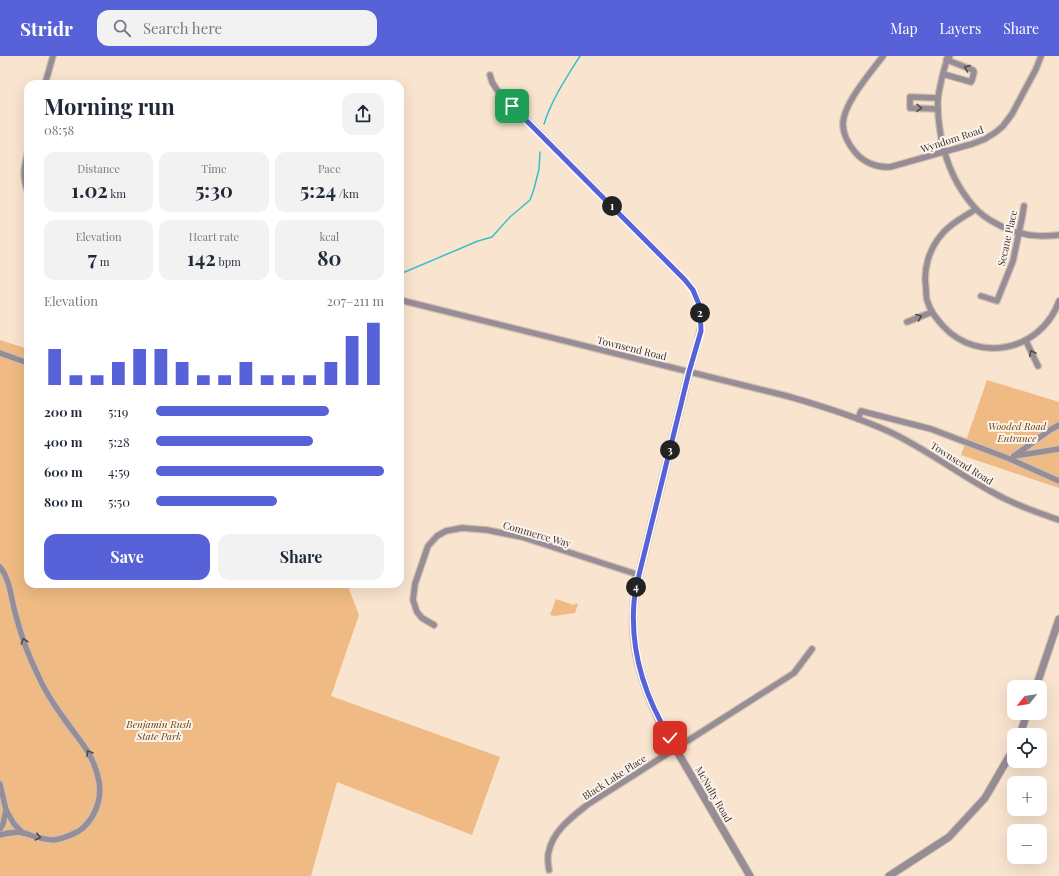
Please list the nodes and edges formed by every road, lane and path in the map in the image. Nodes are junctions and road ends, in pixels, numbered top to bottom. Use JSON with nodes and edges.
{"nodes":[{"id":1,"x":53,"y":56,"type":"edge"},
{"id":2,"x":883,"y":56,"type":"edge"},
{"id":3,"x":1041,"y":56,"type":"edge"},
{"id":4,"x":948,"y":58,"type":"edge"},
{"id":5,"x":943,"y":73,"type":"junction"},
{"id":6,"x":490,"y":75,"type":"dead end"},
{"id":7,"x":47,"y":80,"type":"edge"},
{"id":8,"x":938,"y":98,"type":"junction"},
{"id":9,"x":938,"y":109,"type":"junction"},
{"id":10,"x":944,"y":152,"type":"junction"},
{"id":11,"x":1024,"y":206,"type":"dead end"},
{"id":12,"x":976,"y":209,"type":"junction"},
{"id":13,"x":1019,"y":233,"type":"junction"},
{"id":14,"x":1059,"y":236,"type":"edge"},
{"id":15,"x":981,"y":296,"type":"dead end"},
{"id":16,"x":404,"y":301,"type":"edge"},
{"id":17,"x":1059,"y":301,"type":"edge"},
{"id":18,"x":932,"y":312,"type":"junction"},
{"id":19,"x":907,"y":322,"type":"dead end"},
{"id":20,"x":1026,"y":341,"type":"junction"},
{"id":21,"x":0,"y":353,"type":"edge"},
{"id":22,"x":24,"y":362,"type":"edge"},
{"id":23,"x":1038,"y":366,"type":"dead end"},
{"id":24,"x":689,"y":372,"type":"junction"},
{"id":25,"x":858,"y":419,"type":"junction"},
{"id":26,"x":1059,"y":425,"type":"edge"},
{"id":27,"x":1059,"y":449,"type":"edge"},
{"id":28,"x":1012,"y":457,"type":"junction"},
{"id":29,"x":1059,"y":481,"type":"edge"},
{"id":30,"x":1059,"y":520,"type":"edge"},
{"id":31,"x":0,"y":567,"type":"edge"},
{"id":32,"x":639,"y":575,"type":"junction"},
{"id":33,"x":1059,"y":618,"type":"edge"},
{"id":34,"x":434,"y":625,"type":"dead end"},
{"id":35,"x":812,"y":649,"type":"dead end"},
{"id":36,"x":1038,"y":680,"type":"edge"},
{"id":37,"x":676,"y":748,"type":"junction"},
{"id":38,"x":1007,"y":760,"type":"edge"},
{"id":39,"x":0,"y":784,"type":"edge"},
{"id":40,"x":6,"y":810,"type":"junction"},
{"id":41,"x":0,"y":828,"type":"edge"},
{"id":42,"x":23,"y":833,"type":"junction"},
{"id":43,"x":0,"y":835,"type":"edge"},
{"id":44,"x":548,"y":870,"type":"dead end"},
{"id":45,"x":750,"y":876,"type":"edge"},
{"id":46,"x":889,"y":876,"type":"edge"}],
"edges":[{"from":1,"to":7,"type":"street"},
{"from":2,"to":10,"type":"street","name":"Wyndom Road"},
{"from":3,"to":10,"type":"street","name":"Wyndom Road"},
{"from":4,"to":5,"type":"street"},
{"from":5,"to":4,"type":"street","one_way":true},
{"from":5,"to":8,"type":"street"},
{"from":6,"to":24,"type":"street","name":"McNulty Road"},
{"from":8,"to":9,"type":"street"},
{"from":8,"to":9,"type":"street","one_way":true},
{"from":9,"to":10,"type":"street"},
{"from":10,"to":12,"type":"street"},
{"from":11,"to":13,"type":"street","name":"Secane Place"},
{"from":12,"to":13,"type":"street"},
{"from":12,"to":18,"type":"street"},
{"from":13,"to":14,"type":"street"},
{"from":13,"to":15,"type":"street","name":"Secane Place"},
{"from":16,"to":24,"type":"street","name":"Townsend Road"},
{"from":17,"to":20,"type":"street"},
{"from":19,"to":18,"type":"street","one_way":true},
{"from":18,"to":20,"type":"street"},
{"from":23,"to":20,"type":"street","one_way":true},
{"from":21,"to":22,"type":"street"},
{"from":24,"to":25,"type":"street","name":"Townsend Road"},
{"from":24,"to":32,"type":"street","name":"McNulty Road"},
{"from":25,"to":28,"type":"street","name":"Townsend Road"},
{"from":25,"to":30,"type":"street","name":"Townsend Road"},
{"from":26,"to":28,"type":"street"},
{"from":27,"to":28,"type":"street"},
{"from":28,"to":29,"type":"street","name":"Townsend Road"},
{"from":42,"to":31,"type":"street","one_way":true},
{"from":32,"to":34,"type":"street","name":"Commerce Way"},
{"from":32,"to":37,"type":"street","name":"McNulty Road"},
{"from":33,"to":36,"type":"street"},
{"from":35,"to":37,"type":"street","name":"Black Lake Place"},
{"from":37,"to":44,"type":"street","name":"Black Lake Place"},
{"from":37,"to":45,"type":"street","name":"McNulty Road"},
{"from":38,"to":46,"type":"street"},
{"from":39,"to":40,"type":"street"},
{"from":40,"to":41,"type":"street"},
{"from":40,"to":42,"type":"street"},
{"from":42,"to":43,"type":"street"}]}
